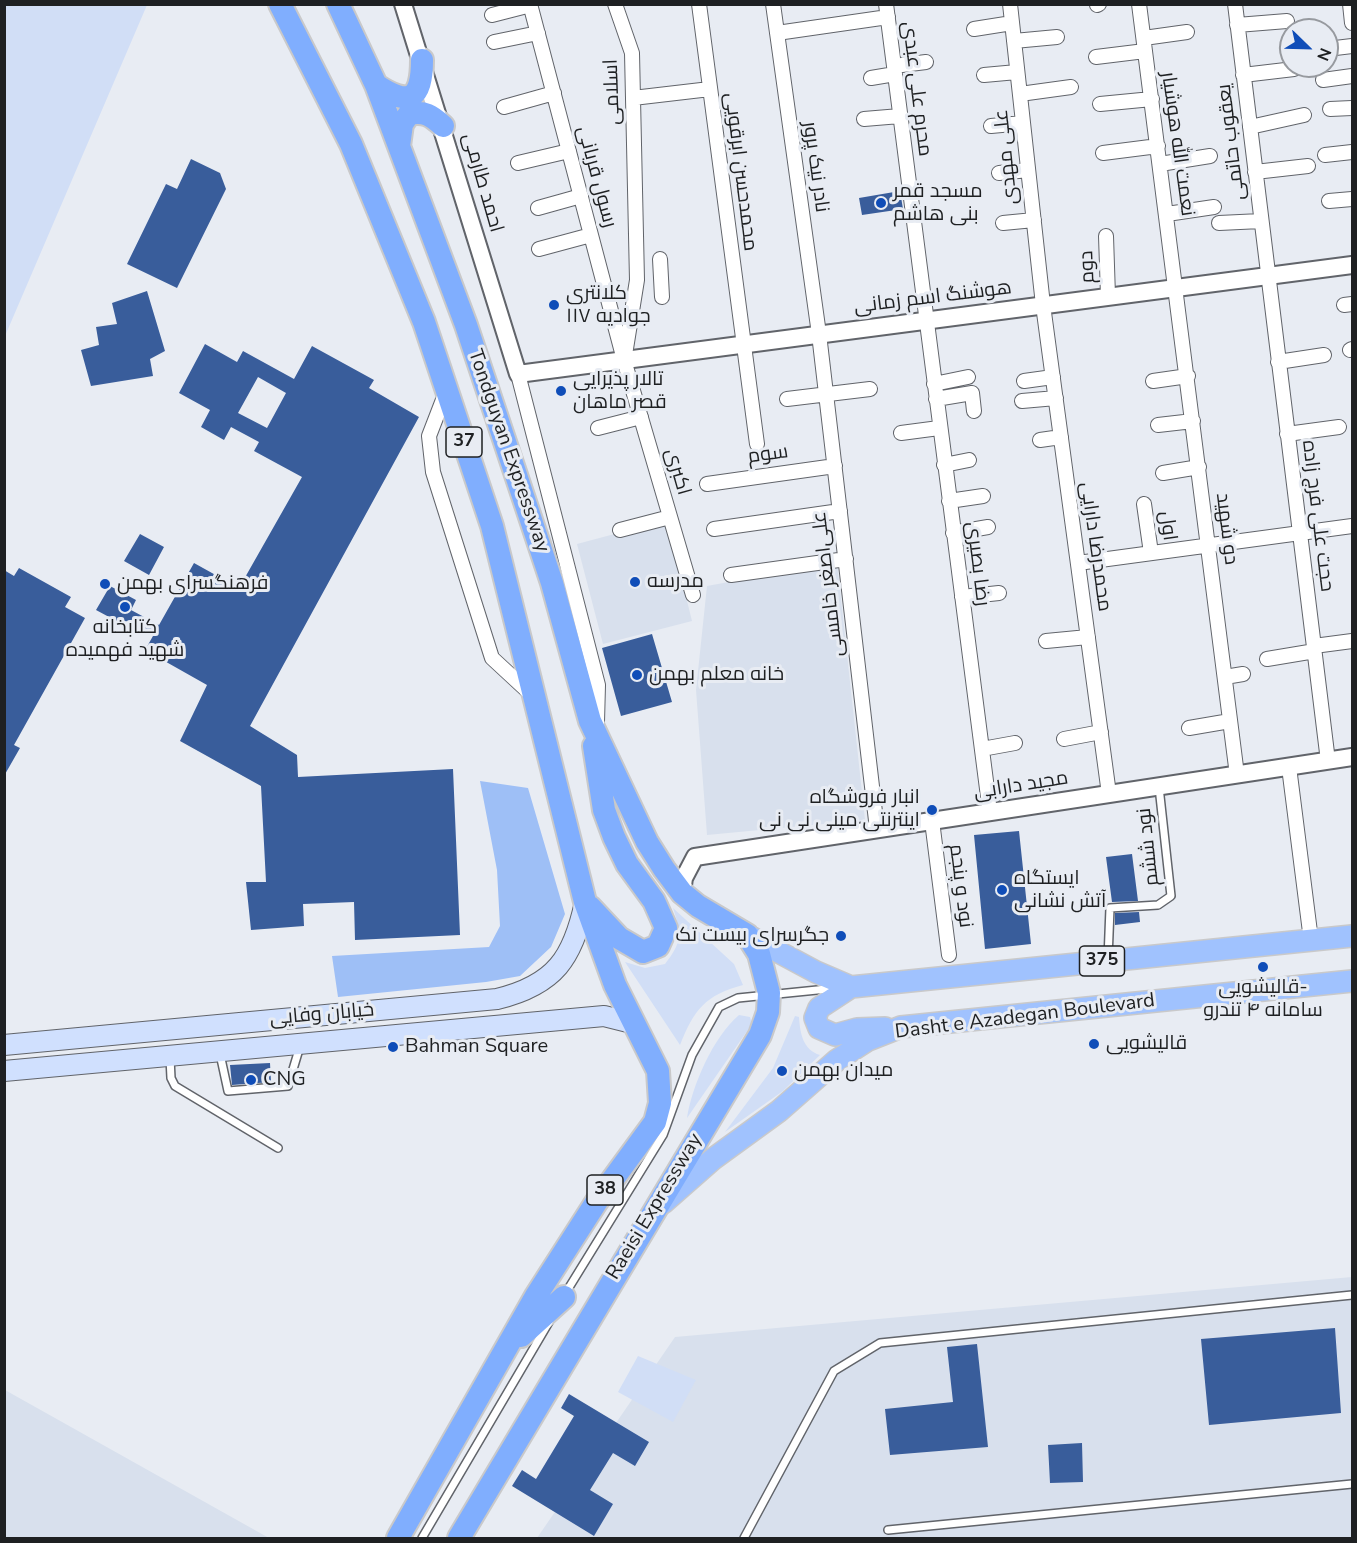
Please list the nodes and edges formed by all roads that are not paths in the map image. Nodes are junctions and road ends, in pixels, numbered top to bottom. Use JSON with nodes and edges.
{"nodes":[{"id":1,"x":280,"y":4,"type":"edge"},
{"id":2,"x":338,"y":4,"type":"edge"},
{"id":3,"x":403,"y":4,"type":"edge"},
{"id":4,"x":615,"y":4,"type":"edge"},
{"id":5,"x":699,"y":4,"type":"edge"},
{"id":6,"x":773,"y":4,"type":"edge"},
{"id":7,"x":1010,"y":4,"type":"edge"},
{"id":8,"x":1139,"y":4,"type":"edge"},
{"id":9,"x":1235,"y":4,"type":"edge"},
{"id":10,"x":1350,"y":4,"type":"edge"},
{"id":11,"x":530,"y":5,"type":"edge"},
{"id":12,"x":887,"y":11,"type":"edge"},
{"id":13,"x":492,"y":15,"type":"dead end"},
{"id":14,"x":1279,"y":22,"type":"edge"},
{"id":15,"x":1012,"y":23,"type":"junction"},
{"id":16,"x":1353,"y":23,"type":"edge"},
{"id":17,"x":1237,"y":25,"type":"junction"},
{"id":18,"x":974,"y":28,"type":"dead end"},
{"id":19,"x":1188,"y":32,"type":"dead end"},
{"id":20,"x":538,"y":33,"type":"junction"},
{"id":21,"x":777,"y":33,"type":"junction"},
{"id":22,"x":1057,"y":38,"type":"dead end"},
{"id":23,"x":1014,"y":41,"type":"junction"},
{"id":24,"x":494,"y":42,"type":"dead end"},
{"id":25,"x":1144,"y":44,"type":"junction"},
{"id":26,"x":1096,"y":57,"type":"dead end"},
{"id":27,"x":422,"y":60,"type":"junction"},
{"id":28,"x":926,"y":63,"type":"dead end"},
{"id":29,"x":895,"y":70,"type":"junction"},
{"id":30,"x":1279,"y":71,"type":"edge"},
{"id":31,"x":1017,"y":72,"type":"junction"},
{"id":32,"x":984,"y":75,"type":"dead end"},
{"id":33,"x":1243,"y":75,"type":"junction"},
{"id":34,"x":1353,"y":76,"type":"edge"},
{"id":35,"x":871,"y":78,"type":"dead end"},
{"id":36,"x":1323,"y":80,"type":"dead end"},
{"id":37,"x":376,"y":85,"type":"junction"},
{"id":38,"x":1071,"y":87,"type":"dead end"},
{"id":39,"x":710,"y":89,"type":"junction"},
{"id":40,"x":554,"y":93,"type":"junction"},
{"id":41,"x":1020,"y":94,"type":"junction"},
{"id":42,"x":633,"y":98,"type":"junction"},
{"id":43,"x":1152,"y":99,"type":"junction"},
{"id":44,"x":1100,"y":104,"type":"dead end"},
{"id":45,"x":504,"y":107,"type":"dead end"},
{"id":46,"x":1353,"y":108,"type":"edge"},
{"id":47,"x":1330,"y":109,"type":"dead end"},
{"id":48,"x":1304,"y":115,"type":"dead end"},
{"id":49,"x":900,"y":116,"type":"junction"},
{"id":50,"x":864,"y":119,"type":"dead end"},
{"id":51,"x":1023,"y":123,"type":"junction"},
{"id":52,"x":443,"y":126,"type":"junction"},
{"id":53,"x":991,"y":126,"type":"dead end"},
{"id":54,"x":1250,"y":127,"type":"junction"},
{"id":55,"x":399,"y":146,"type":"junction"},
{"id":56,"x":1158,"y":146,"type":"junction"},
{"id":57,"x":569,"y":150,"type":"junction"},
{"id":58,"x":1353,"y":152,"type":"edge"},
{"id":59,"x":1102,"y":153,"type":"dead end"},
{"id":60,"x":1325,"y":155,"type":"dead end"},
{"id":61,"x":1210,"y":156,"type":"dead end"},
{"id":62,"x":518,"y":163,"type":"dead end"},
{"id":63,"x":1160,"y":164,"type":"junction"},
{"id":64,"x":1308,"y":166,"type":"dead end"},
{"id":65,"x":1028,"y":170,"type":"junction"},
{"id":66,"x":1255,"y":172,"type":"junction"},
{"id":67,"x":999,"y":173,"type":"dead end"},
{"id":68,"x":581,"y":196,"type":"junction"},
{"id":69,"x":1353,"y":199,"type":"edge"},
{"id":70,"x":1329,"y":201,"type":"dead end"},
{"id":71,"x":1214,"y":207,"type":"dead end"},
{"id":72,"x":538,"y":208,"type":"dead end"},
{"id":73,"x":1167,"y":214,"type":"junction"},
{"id":74,"x":1034,"y":220,"type":"junction"},
{"id":75,"x":1261,"y":221,"type":"junction"},
{"id":76,"x":1004,"y":223,"type":"dead end"},
{"id":77,"x":1219,"y":224,"type":"dead end"},
{"id":78,"x":591,"y":235,"type":"junction"},
{"id":79,"x":1106,"y":236,"type":"dead end"},
{"id":80,"x":539,"y":249,"type":"dead end"},
{"id":81,"x":660,"y":259,"type":"dead end"},
{"id":82,"x":1353,"y":265,"type":"edge"},
{"id":83,"x":1268,"y":276,"type":"junction"},
{"id":84,"x":660,"y":279,"type":"junction"},
{"id":85,"x":637,"y":280,"type":"junction"},
{"id":86,"x":1177,"y":288,"type":"junction"},
{"id":87,"x":1108,"y":296,"type":"junction"},
{"id":88,"x":662,"y":297,"type":"dead end"},
{"id":89,"x":1043,"y":305,"type":"junction"},
{"id":90,"x":925,"y":320,"type":"junction"},
{"id":91,"x":819,"y":334,"type":"junction"},
{"id":92,"x":742,"y":344,"type":"junction"},
{"id":93,"x":1324,"y":355,"type":"dead end"},
{"id":94,"x":624,"y":360,"type":"junction"},
{"id":95,"x":1278,"y":362,"type":"junction"},
{"id":96,"x":518,"y":374,"type":"junction"},
{"id":97,"x":1188,"y":376,"type":"junction"},
{"id":98,"x":968,"y":377,"type":"dead end"},
{"id":99,"x":1053,"y":377,"type":"junction"},
{"id":100,"x":1024,"y":381,"type":"dead end"},
{"id":101,"x":1153,"y":381,"type":"dead end"},
{"id":102,"x":934,"y":384,"type":"junction"},
{"id":103,"x":870,"y":389,"type":"dead end"},
{"id":104,"x":447,"y":390,"type":"junction"},
{"id":105,"x":826,"y":393,"type":"junction"},
{"id":106,"x":1056,"y":398,"type":"junction"},
{"id":107,"x":787,"y":399,"type":"dead end"},
{"id":108,"x":936,"y":399,"type":"junction"},
{"id":109,"x":1022,"y":401,"type":"dead end"},
{"id":110,"x":974,"y":411,"type":"dead end"},
{"id":111,"x":641,"y":417,"type":"junction"},
{"id":112,"x":1193,"y":421,"type":"junction"},
{"id":113,"x":1158,"y":425,"type":"dead end"},
{"id":114,"x":598,"y":428,"type":"dead end"},
{"id":115,"x":939,"y":428,"type":"junction"},
{"id":116,"x":1339,"y":428,"type":"dead end"},
{"id":117,"x":901,"y":433,"type":"dead end"},
{"id":118,"x":1287,"y":434,"type":"junction"},
{"id":119,"x":1061,"y":437,"type":"junction"},
{"id":120,"x":1040,"y":440,"type":"dead end"},
{"id":121,"x":756,"y":444,"type":"dead end"},
{"id":122,"x":969,"y":460,"type":"dead end"},
{"id":123,"x":944,"y":465,"type":"junction"},
{"id":124,"x":835,"y":466,"type":"junction"},
{"id":125,"x":1199,"y":467,"type":"junction"},
{"id":126,"x":1163,"y":473,"type":"dead end"},
{"id":127,"x":707,"y":484,"type":"dead end"},
{"id":128,"x":983,"y":496,"type":"dead end"},
{"id":129,"x":949,"y":501,"type":"junction"},
{"id":130,"x":1144,"y":504,"type":"dead end"},
{"id":131,"x":840,"y":511,"type":"junction"},
{"id":132,"x":670,"y":517,"type":"junction"},
{"id":133,"x":1353,"y":526,"type":"edge"},
{"id":134,"x":988,"y":527,"type":"dead end"},
{"id":135,"x":714,"y":528,"type":"dead end"},
{"id":136,"x":620,"y":530,"type":"dead end"},
{"id":137,"x":953,"y":533,"type":"junction"},
{"id":138,"x":1300,"y":533,"type":"junction"},
{"id":139,"x":1209,"y":545,"type":"junction"},
{"id":140,"x":1151,"y":553,"type":"junction"},
{"id":141,"x":846,"y":559,"type":"junction"},
{"id":142,"x":1078,"y":563,"type":"junction"},
{"id":143,"x":730,"y":574,"type":"dead end"},
{"id":144,"x":999,"y":593,"type":"dead end"},
{"id":145,"x":693,"y":595,"type":"dead end"},
{"id":146,"x":962,"y":597,"type":"junction"},
{"id":147,"x":1088,"y":637,"type":"junction"},
{"id":148,"x":1353,"y":640,"type":"edge"},
{"id":149,"x":1046,"y":641,"type":"dead end"},
{"id":150,"x":1314,"y":649,"type":"junction"},
{"id":151,"x":1267,"y":659,"type":"dead end"},
{"id":152,"x":1243,"y":674,"type":"dead end"},
{"id":153,"x":1225,"y":677,"type":"junction"},
{"id":154,"x":536,"y":699,"type":"junction"},
{"id":155,"x":1230,"y":721,"type":"junction"},
{"id":156,"x":593,"y":727,"type":"junction"},
{"id":157,"x":1189,"y":728,"type":"dead end"},
{"id":158,"x":1101,"y":732,"type":"junction"},
{"id":159,"x":1064,"y":739,"type":"dead end"},
{"id":160,"x":1015,"y":743,"type":"dead end"},
{"id":161,"x":982,"y":749,"type":"junction"},
{"id":162,"x":1353,"y":757,"type":"edge"},
{"id":163,"x":1328,"y":761,"type":"junction"},
{"id":164,"x":1289,"y":767,"type":"junction"},
{"id":165,"x":1237,"y":775,"type":"junction"},
{"id":166,"x":1159,"y":786,"type":"junction"},
{"id":167,"x":1109,"y":794,"type":"junction"},
{"id":168,"x":990,"y":812,"type":"junction"},
{"id":169,"x":932,"y":821,"type":"junction"},
{"id":170,"x":877,"y":830,"type":"junction"},
{"id":171,"x":682,"y":893,"type":"junction"},
{"id":172,"x":585,"y":902,"type":"junction"},
{"id":173,"x":747,"y":935,"type":"junction"},
{"id":174,"x":1353,"y":936,"type":"edge"},
{"id":175,"x":1311,"y":940,"type":"junction"},
{"id":176,"x":949,"y":955,"type":"dead end"},
{"id":177,"x":1108,"y":960,"type":"junction"},
{"id":178,"x":1353,"y":981,"type":"edge"},
{"id":179,"x":851,"y":987,"type":"junction"},
{"id":180,"x":769,"y":993,"type":"junction"},
{"id":181,"x":632,"y":1023,"type":"junction"},
{"id":182,"x":901,"y":1027,"type":"junction"},
{"id":183,"x":301,"y":1044,"type":"junction"},
{"id":184,"x":4,"y":1045,"type":"edge"},
{"id":185,"x":219,"y":1052,"type":"junction"},
{"id":186,"x":170,"y":1056,"type":"junction"},
{"id":187,"x":4,"y":1071,"type":"edge"},
{"id":188,"x":278,"y":1148,"type":"dead end"},
{"id":189,"x":651,"y":1214,"type":"junction"},
{"id":190,"x":1353,"y":1295,"type":"edge"},
{"id":191,"x":564,"y":1297,"type":"junction"},
{"id":192,"x":505,"y":1351,"type":"junction"},
{"id":193,"x":1353,"y":1484,"type":"edge"},
{"id":194,"x":888,"y":1530,"type":"dead end"},
{"id":195,"x":398,"y":1539,"type":"edge"},
{"id":196,"x":422,"y":1539,"type":"edge"},
{"id":197,"x":459,"y":1539,"type":"edge"},
{"id":198,"x":744,"y":1539,"type":"edge"}],
"edges":[{"from":1,"to":104,"type":"highway","name":"Tondguyan Expressway","number":"37"},
{"from":2,"to":37,"type":"highway","name":"Tondguyan Expressway","number":"37"},
{"from":3,"to":27,"type":"street","name":"احمد طارمی"},
{"from":4,"to":42,"type":"street","name":"اسلامی"},
{"from":5,"to":39,"type":"street","name":"محمدحسن ابرقویی"},
{"from":6,"to":21,"type":"street","name":"نادر نیک پرور"},
{"from":7,"to":15,"type":"street","name":"علی مهدی"},
{"from":8,"to":25,"type":"street","name":"نعمت الله هوشیار"},
{"from":9,"to":17,"type":"street","name":"یعقوب حاتمی"},
{"from":10,"to":16,"type":"street"},
{"from":11,"to":13,"type":"street"},
{"from":11,"to":20,"type":"street","name":"رسول قربانی"},
{"from":12,"to":21,"type":"street"},
{"from":12,"to":29,"type":"street","name":"محرم علی عبدی"},
{"from":14,"to":17,"type":"street"},
{"from":15,"to":18,"type":"street"},
{"from":15,"to":23,"type":"street","name":"علی مهدی"},
{"from":17,"to":33,"type":"street","name":"یعقوب حاتمی"},
{"from":19,"to":25,"type":"street"},
{"from":20,"to":24,"type":"street"},
{"from":20,"to":40,"type":"street","name":"رسول قربانی"},
{"from":21,"to":91,"type":"street","name":"نادر نیک پرور"},
{"from":22,"to":23,"type":"street"},
{"from":23,"to":31,"type":"street","name":"علی مهدی"},
{"from":25,"to":26,"type":"street"},
{"from":25,"to":43,"type":"street","name":"نعمت الله هوشیار"},
{"from":27,"to":37,"type":"highway"},
{"from":27,"to":52,"type":"street","name":"احمد طارمی"},
{"from":28,"to":29,"type":"street"},
{"from":29,"to":35,"type":"street"},
{"from":29,"to":49,"type":"street","name":"محرم علی عبدی"},
{"from":30,"to":33,"type":"street"},
{"from":31,"to":32,"type":"street"},
{"from":31,"to":41,"type":"street","name":"علی مهدی"},
{"from":33,"to":54,"type":"street","name":"یعقوب حاتمی"},
{"from":34,"to":36,"type":"street"},
{"from":37,"to":55,"type":"highway","name":"Tondguyan Expressway","number":"37"},
{"from":38,"to":41,"type":"street"},
{"from":39,"to":42,"type":"street"},
{"from":39,"to":92,"type":"street","name":"محمدحسن ابرقویی"},
{"from":40,"to":45,"type":"street"},
{"from":40,"to":57,"type":"street","name":"رسول قربانی"},
{"from":41,"to":51,"type":"street","name":"علی مهدی"},
{"from":42,"to":85,"type":"street","name":"اسلامی"},
{"from":43,"to":44,"type":"street"},
{"from":43,"to":56,"type":"street","name":"نعمت الله هوشیار"},
{"from":46,"to":47,"type":"street"},
{"from":48,"to":54,"type":"street"},
{"from":49,"to":50,"type":"street"},
{"from":49,"to":90,"type":"street","name":"محرم علی عبدی"},
{"from":51,"to":53,"type":"street"},
{"from":51,"to":65,"type":"street","name":"علی مهدی"},
{"from":52,"to":55,"type":"highway"},
{"from":52,"to":96,"type":"street","name":"احمد طارمی"},
{"from":54,"to":66,"type":"street","name":"یعقوب حاتمی"},
{"from":55,"to":156,"type":"highway","name":"Tondguyan Expressway","number":"37"},
{"from":56,"to":59,"type":"street"},
{"from":56,"to":63,"type":"street","name":"نعمت الله هوشیار"},
{"from":57,"to":62,"type":"street"},
{"from":57,"to":68,"type":"street","name":"رسول قربانی"},
{"from":58,"to":60,"type":"street"},
{"from":61,"to":63,"type":"street"},
{"from":63,"to":73,"type":"street","name":"نعمت الله هوشیار"},
{"from":64,"to":66,"type":"street"},
{"from":65,"to":67,"type":"street"},
{"from":65,"to":74,"type":"street","name":"علی مهدی"},
{"from":66,"to":75,"type":"street","name":"یعقوب حاتمی"},
{"from":68,"to":72,"type":"street"},
{"from":68,"to":78,"type":"street","name":"رسول قربانی"},
{"from":69,"to":70,"type":"street"},
{"from":71,"to":73,"type":"street"},
{"from":73,"to":86,"type":"street","name":"نعمت الله هوشیار"},
{"from":74,"to":76,"type":"street"},
{"from":74,"to":89,"type":"street","name":"علی مهدی"},
{"from":75,"to":77,"type":"street"},
{"from":75,"to":83,"type":"street","name":"یعقوب حاتمی"},
{"from":78,"to":80,"type":"street"},
{"from":78,"to":94,"type":"street","name":"رسول قربانی"},
{"from":79,"to":87,"type":"street","name":"دوم"},
{"from":81,"to":84,"type":"street"},
{"from":82,"to":83,"type":"street","name":"هوشنگ اسم زمانی"},
{"from":83,"to":86,"type":"street","name":"هوشنگ اسم زمانی"},
{"from":83,"to":95,"type":"street","name":"حجت علی فرج زاده"},
{"from":84,"to":85,"type":"street"},
{"from":84,"to":88,"type":"street"},
{"from":85,"to":94,"type":"street","name":"اسلامی"},
{"from":86,"to":87,"type":"street","name":"هوشنگ اسم زمانی"},
{"from":86,"to":97,"type":"street","name":"دو شهید"},
{"from":87,"to":89,"type":"street","name":"هوشنگ اسم زمانی"},
{"from":89,"to":90,"type":"street","name":"هوشنگ اسم زمانی"},
{"from":89,"to":99,"type":"street","name":"محمدرضا دارایی"},
{"from":90,"to":91,"type":"street","name":"هوشنگ اسم زمانی"},
{"from":90,"to":102,"type":"street","name":"رضا بصیری"},
{"from":91,"to":92,"type":"street","name":"هوشنگ اسم زمانی"},
{"from":91,"to":105,"type":"street","name":"علی‌اصغر خامسی"},
{"from":92,"to":94,"type":"street","name":"هوشنگ اسم زمانی"},
{"from":92,"to":121,"type":"street","name":"محمدحسن ابرقویی"},
{"from":93,"to":95,"type":"street"},
{"from":94,"to":96,"type":"street","name":"هوشنگ اسم زمانی"},
{"from":94,"to":111,"type":"street","name":"اکبری"},
{"from":95,"to":118,"type":"street","name":"حجت علی فرج زاده"},
{"from":96,"to":156,"type":"street"},
{"from":97,"to":101,"type":"street"},
{"from":97,"to":112,"type":"street","name":"دو شهید"},
{"from":98,"to":102,"type":"street"},
{"from":99,"to":100,"type":"street"},
{"from":99,"to":106,"type":"street","name":"محمدرضا دارایی"},
{"from":102,"to":108,"type":"street","name":"رضا بصیری"},
{"from":103,"to":105,"type":"street"},
{"from":104,"to":154,"type":"highway","name":"Tondguyan Expressway","number":"37"},
{"from":104,"to":154,"type":"street"},
{"from":105,"to":107,"type":"street"},
{"from":105,"to":124,"type":"street","name":"علی‌اصغر خامسی"},
{"from":106,"to":109,"type":"street"},
{"from":106,"to":119,"type":"street","name":"محمدرضا دارایی"},
{"from":108,"to":110,"type":"street"},
{"from":108,"to":115,"type":"street","name":"رضا بصیری"},
{"from":111,"to":114,"type":"street"},
{"from":111,"to":132,"type":"street","name":"اکبری"},
{"from":112,"to":113,"type":"street"},
{"from":112,"to":125,"type":"street","name":"دو شهید"},
{"from":115,"to":117,"type":"street"},
{"from":115,"to":123,"type":"street","name":"رضا بصیری"},
{"from":116,"to":118,"type":"street"},
{"from":118,"to":138,"type":"street","name":"حجت علی فرج زاده"},
{"from":119,"to":120,"type":"street"},
{"from":119,"to":142,"type":"street","name":"محمدرضا دارایی"},
{"from":122,"to":123,"type":"street"},
{"from":123,"to":129,"type":"street","name":"رضا بصیری"},
{"from":124,"to":127,"type":"street","name":"سوم"},
{"from":124,"to":131,"type":"street","name":"علی‌اصغر خامسی"},
{"from":125,"to":126,"type":"street"},
{"from":125,"to":139,"type":"street","name":"دو شهید"},
{"from":128,"to":129,"type":"street"},
{"from":129,"to":137,"type":"street","name":"رضا بصیری"},
{"from":130,"to":140,"type":"street","name":"اول"},
{"from":131,"to":135,"type":"street"},
{"from":131,"to":141,"type":"street","name":"علی‌اصغر خامسی"},
{"from":132,"to":136,"type":"street"},
{"from":132,"to":145,"type":"street","name":"اکبری"},
{"from":133,"to":138,"type":"street"},
{"from":134,"to":137,"type":"street"},
{"from":137,"to":146,"type":"street","name":"رضا بصیری"},
{"from":138,"to":139,"type":"street"},
{"from":138,"to":150,"type":"street","name":"حجت علی فرج زاده"},
{"from":139,"to":140,"type":"street"},
{"from":139,"to":153,"type":"street","name":"دو شهید"},
{"from":140,"to":142,"type":"street"},
{"from":141,"to":143,"type":"street"},
{"from":141,"to":170,"type":"street","name":"علی‌اصغر خامسی"},
{"from":142,"to":147,"type":"street","name":"محمدرضا دارایی"},
{"from":144,"to":146,"type":"street"},
{"from":146,"to":161,"type":"street","name":"رضا بصیری"},
{"from":147,"to":149,"type":"street"},
{"from":147,"to":158,"type":"street","name":"محمدرضا دارایی"},
{"from":148,"to":150,"type":"street"},
{"from":150,"to":151,"type":"street"},
{"from":150,"to":163,"type":"street","name":"حجت علی فرج زاده"},
{"from":152,"to":153,"type":"street"},
{"from":153,"to":155,"type":"street","name":"دو شهید"},
{"from":154,"to":172,"type":"highway","name":"Tondguyan Expressway","number":"37"},
{"from":155,"to":157,"type":"street"},
{"from":155,"to":165,"type":"street","name":"دو شهید"},
{"from":156,"to":171,"type":"highway","name":"Tondguyan Expressway","number":"37"},
{"from":156,"to":172,"type":"highway"},
{"from":158,"to":159,"type":"street"},
{"from":158,"to":167,"type":"street","name":"محمدرضا دارایی"},
{"from":160,"to":161,"type":"street"},
{"from":161,"to":168,"type":"street","name":"رضا بصیری"},
{"from":162,"to":163,"type":"street","name":"مجید دارابی"},
{"from":163,"to":164,"type":"street","name":"مجید دارابی"},
{"from":164,"to":165,"type":"street","name":"مجید دارابی"},
{"from":164,"to":175,"type":"street"},
{"from":165,"to":166,"type":"street","name":"مجید دارابی"},
{"from":166,"to":167,"type":"street","name":"مجید دارابی"},
{"from":166,"to":177,"type":"lane","name":"نود ششم"},
{"from":167,"to":168,"type":"street","name":"مجید دارابی"},
{"from":168,"to":169,"type":"street","name":"مجید دارابی"},
{"from":169,"to":170,"type":"street","name":"مجید دارابی"},
{"from":169,"to":176,"type":"street","name":"نود و پنجم"},
{"from":170,"to":171,"type":"street","name":"مجید دارابی"},
{"from":171,"to":173,"type":"highway"},
{"from":172,"to":181,"type":"highway","number":"38"},
{"from":172,"to":184,"type":"main road","name":"خیابان وفایی"},
{"from":173,"to":179,"type":"main road","number":"375"},
{"from":173,"to":180,"type":"highway","name":"Raeisi Expressway","number":"38"},
{"from":174,"to":175,"type":"main road","number":"375"},
{"from":175,"to":177,"type":"main road","number":"375"},
{"from":177,"to":179,"type":"main road","number":"375"},
{"from":178,"to":182,"type":"main road","name":"Dasht e Azadegan Boulevard","number":"375"},
{"from":179,"to":180,"type":"lane"},
{"from":179,"to":182,"type":"main road"},
{"from":180,"to":189,"type":"highway","name":"Raeisi Expressway","number":"38"},
{"from":180,"to":191,"type":"lane"},
{"from":181,"to":183,"type":"main road","name":"خیابان وفایی"},
{"from":181,"to":192,"type":"highway","number":"38"},
{"from":182,"to":189,"type":"main road","name":"Dasht e Azadegan Boulevard","number":"375"},
{"from":183,"to":185,"type":"main road","name":"خیابان وفایی"},
{"from":183,"to":185,"type":"lane"},
{"from":185,"to":186,"type":"main road","name":"خیابان وفایی"},
{"from":186,"to":187,"type":"main road","name":"خیابان وفایی"},
{"from":186,"to":188,"type":"lane"},
{"from":189,"to":197,"type":"highway","name":"Raeisi Expressway","number":"38"},
{"from":190,"to":198,"type":"lane"},
{"from":191,"to":192,"type":"highway"},
{"from":191,"to":196,"type":"lane"},
{"from":192,"to":195,"type":"highway","number":"38"},
{"from":193,"to":194,"type":"lane"}]}
